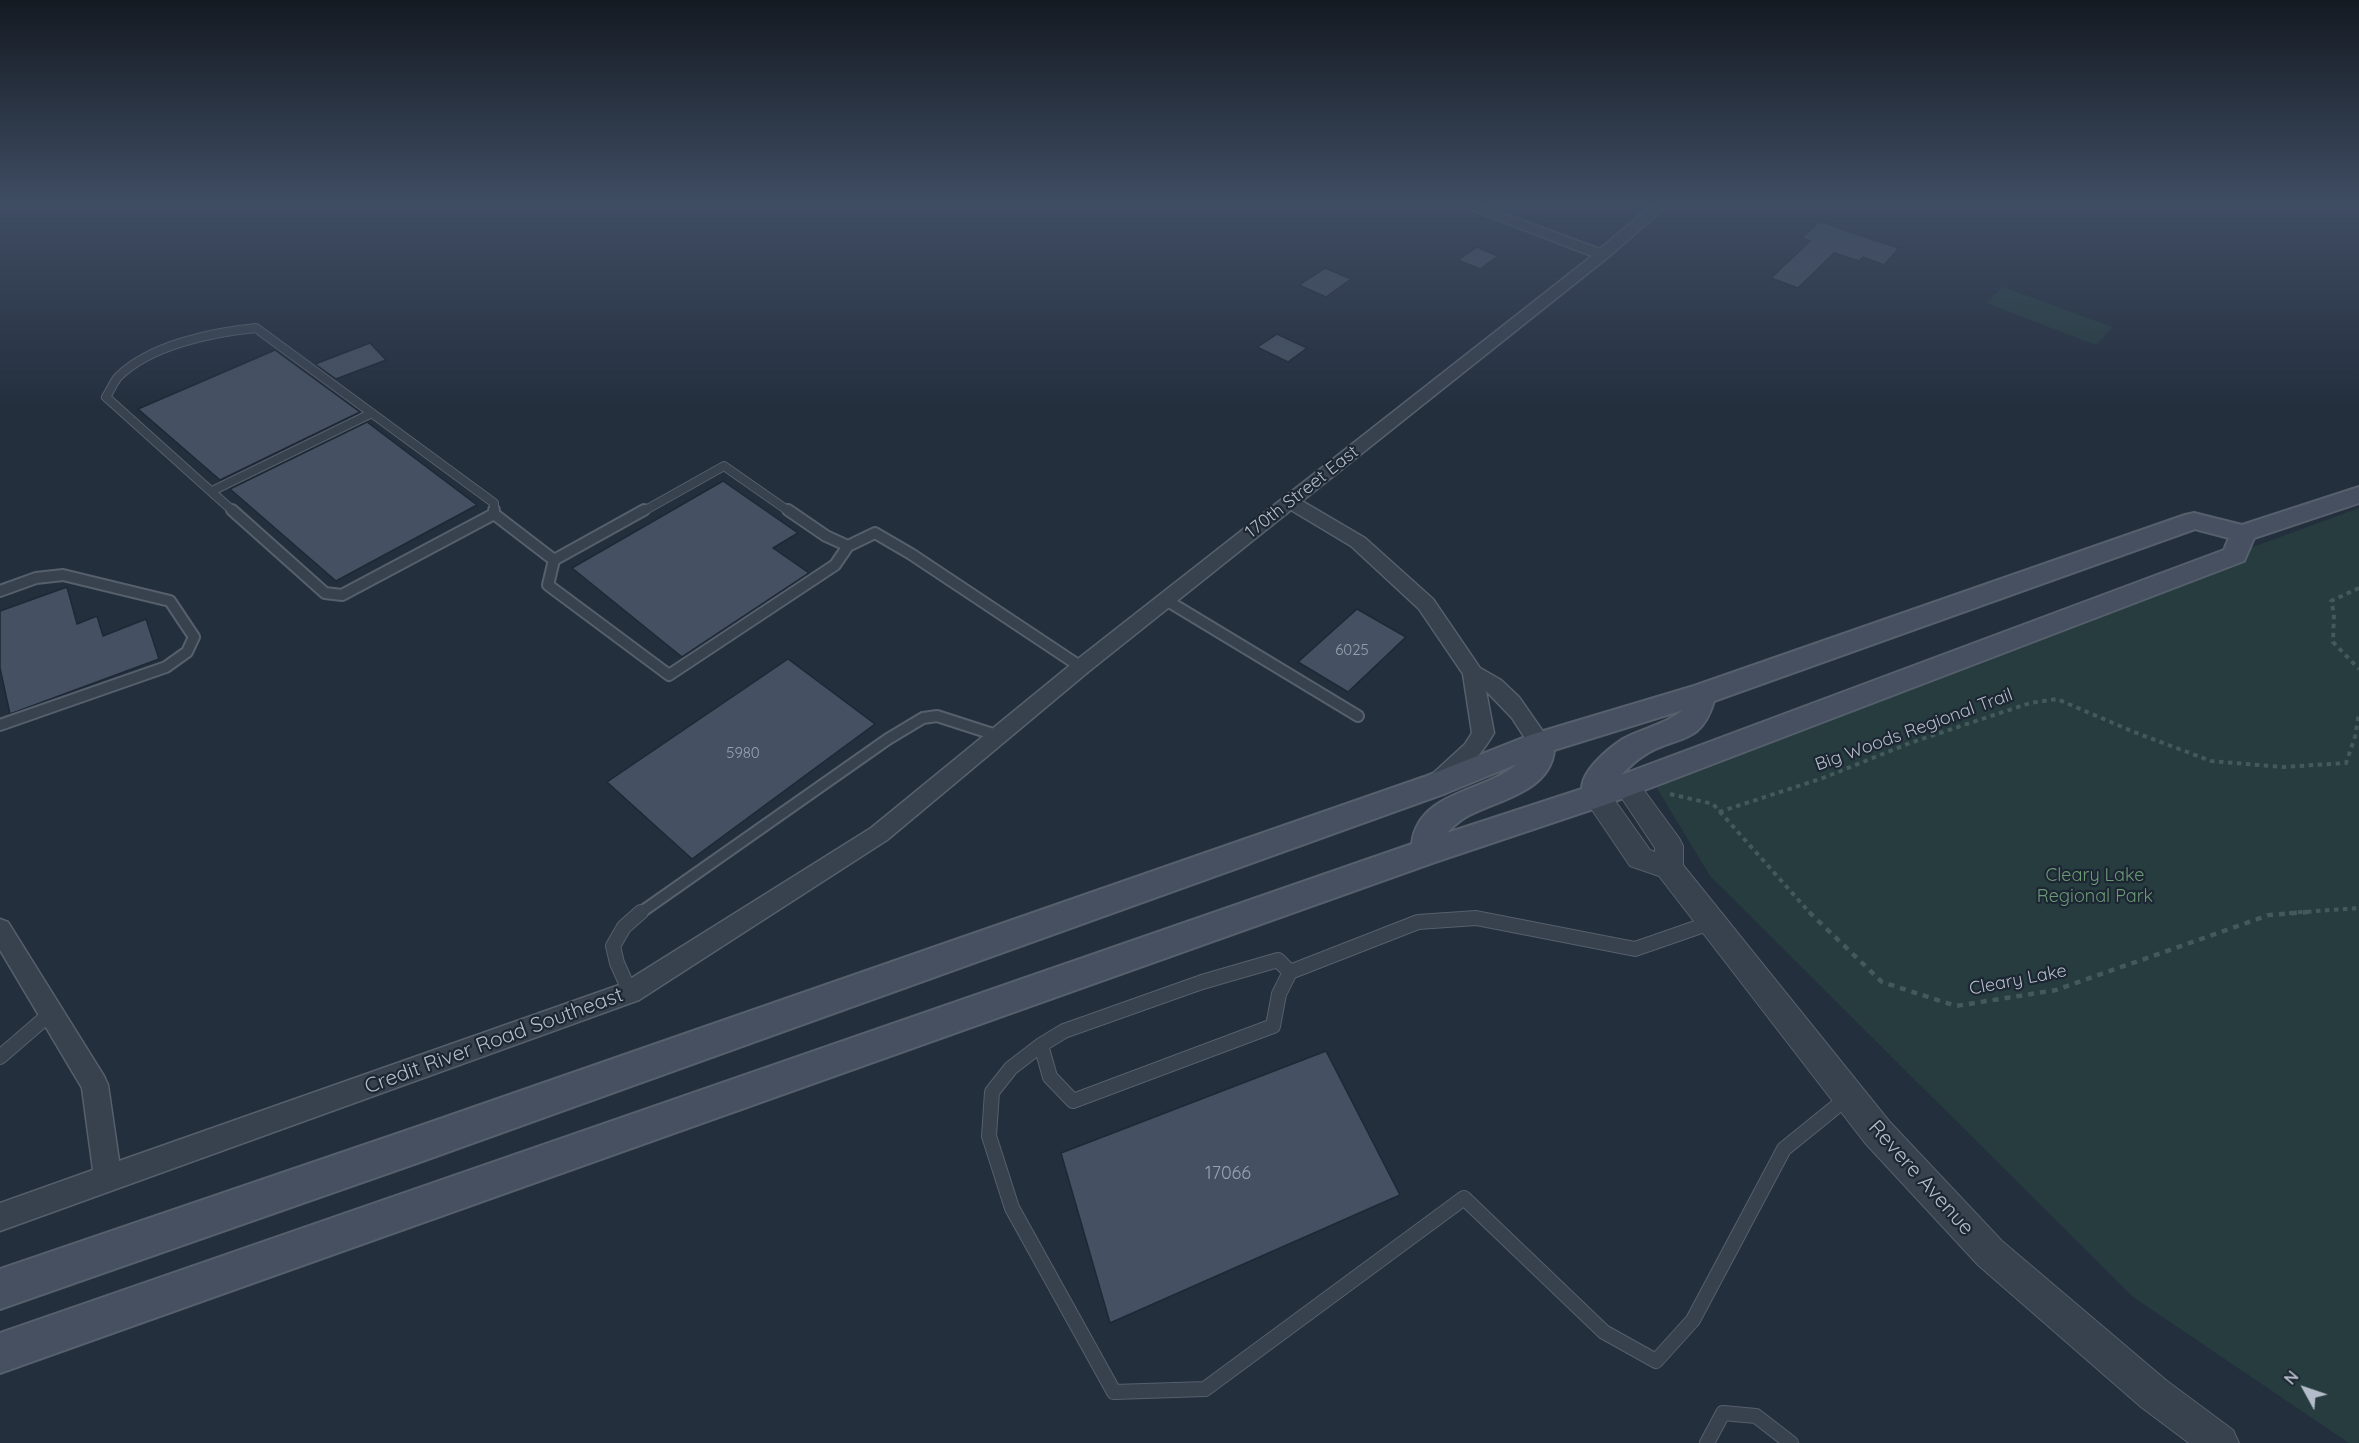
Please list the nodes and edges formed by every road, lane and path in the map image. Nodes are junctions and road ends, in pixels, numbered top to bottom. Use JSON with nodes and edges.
{"nodes":[{"id":1,"x":1579,"y":273,"type":"edge"},
{"id":2,"x":372,"y":413,"type":"junction"},
{"id":3,"x":212,"y":491,"type":"junction"},
{"id":4,"x":2359,"y":495,"type":"edge"},
{"id":5,"x":1290,"y":502,"type":"junction"},
{"id":6,"x":494,"y":514,"type":"junction"},
{"id":7,"x":2243,"y":533,"type":"junction"},
{"id":8,"x":848,"y":546,"type":"junction"},
{"id":9,"x":554,"y":560,"type":"junction"},
{"id":10,"x":2359,"y":588,"type":"edge"},
{"id":11,"x":0,"y":591,"type":"edge"},
{"id":12,"x":1166,"y":600,"type":"junction"},
{"id":13,"x":1082,"y":667,"type":"junction"},
{"id":14,"x":2359,"y":669,"type":"edge"},
{"id":15,"x":1473,"y":673,"type":"junction"},
{"id":16,"x":1702,"y":694,"type":"junction"},
{"id":17,"x":2359,"y":713,"type":"edge"},
{"id":18,"x":1358,"y":716,"type":"dead end"},
{"id":19,"x":0,"y":725,"type":"edge"},
{"id":20,"x":1000,"y":736,"type":"junction"},
{"id":21,"x":1540,"y":743,"type":"junction"},
{"id":22,"x":945,"y":780,"type":"joint"},
{"id":23,"x":1626,"y":784,"type":"junction"},
{"id":24,"x":1435,"y":785,"type":"junction"},
{"id":25,"x":1681,"y":795,"type":"dead end"},
{"id":26,"x":1597,"y":796,"type":"junction"},
{"id":27,"x":1719,"y":812,"type":"junction"},
{"id":28,"x":1427,"y":852,"type":"junction"},
{"id":29,"x":1669,"y":868,"type":"junction"},
{"id":30,"x":2359,"y":908,"type":"edge"},
{"id":31,"x":1710,"y":923,"type":"junction"},
{"id":32,"x":0,"y":929,"type":"edge"},
{"id":33,"x":1290,"y":972,"type":"junction"},
{"id":34,"x":630,"y":993,"type":"junction"},
{"id":35,"x":51,"y":1013,"type":"junction"},
{"id":36,"x":1041,"y":1045,"type":"junction"},
{"id":37,"x":0,"y":1057,"type":"edge"},
{"id":38,"x":1850,"y":1097,"type":"junction"},
{"id":39,"x":108,"y":1180,"type":"junction"},
{"id":40,"x":0,"y":1217,"type":"edge"},
{"id":41,"x":0,"y":1289,"type":"edge"},
{"id":42,"x":0,"y":1353,"type":"edge"},
{"id":43,"x":1707,"y":1443,"type":"edge"},
{"id":44,"x":1791,"y":1443,"type":"edge"},
{"id":45,"x":2220,"y":1443,"type":"edge"}],
"edges":[{"from":1,"to":5,"type":"street","name":"170th Street East"},
{"from":2,"to":3,"type":"lane"},
{"from":2,"to":3,"type":"lane"},
{"from":2,"to":6,"type":"lane"},
{"from":3,"to":6,"type":"lane"},
{"from":4,"to":7,"type":"main road"},
{"from":5,"to":12,"type":"street","name":"170th Street East"},
{"from":5,"to":15,"type":"street"},
{"from":6,"to":9,"type":"lane"},
{"from":7,"to":16,"type":"main road"},
{"from":7,"to":23,"type":"main road"},
{"from":8,"to":9,"type":"lane"},
{"from":8,"to":9,"type":"lane"},
{"from":8,"to":13,"type":"lane"},
{"from":10,"to":14,"type":"path"},
{"from":11,"to":19,"type":"lane"},
{"from":12,"to":13,"type":"street","name":"170th Street East"},
{"from":12,"to":18,"type":"lane"},
{"from":13,"to":20,"type":"street","name":"170th Street East"},
{"from":15,"to":21,"type":"street"},
{"from":15,"to":24,"type":"street"},
{"from":16,"to":21,"type":"main road"},
{"from":16,"to":26,"type":"main road"},
{"from":17,"to":27,"type":"path","name":"Big Woods Regional Trail"},
{"from":20,"to":22,"type":"street","name":"170th Street East"},
{"from":20,"to":34,"type":"lane"},
{"from":21,"to":24,"type":"main road"},
{"from":21,"to":28,"type":"main road"},
{"from":22,"to":34,"type":"street","name":"Credit River Road Southeast"},
{"from":23,"to":26,"type":"main road"},
{"from":23,"to":29,"type":"street","name":"Revere Avenue"},
{"from":24,"to":41,"type":"main road"},
{"from":25,"to":27,"type":"path","name":"Cleary Lake"},
{"from":26,"to":28,"type":"main road"},
{"from":26,"to":29,"type":"street"},
{"from":27,"to":30,"type":"path","name":"Cleary Lake"},
{"from":28,"to":42,"type":"main road"},
{"from":29,"to":31,"type":"street","name":"Revere Avenue"},
{"from":31,"to":33,"type":"lane"},
{"from":31,"to":38,"type":"street","name":"Revere Avenue"},
{"from":32,"to":35,"type":"street"},
{"from":33,"to":36,"type":"lane"},
{"from":33,"to":36,"type":"lane"},
{"from":34,"to":39,"type":"street","name":"Credit River Road Southeast"},
{"from":35,"to":37,"type":"lane"},
{"from":35,"to":39,"type":"street"},
{"from":36,"to":38,"type":"lane"},
{"from":38,"to":45,"type":"street","name":"Revere Avenue"},
{"from":39,"to":40,"type":"street","name":"Credit River Road Southeast"},
{"from":43,"to":44,"type":"lane"}]}
